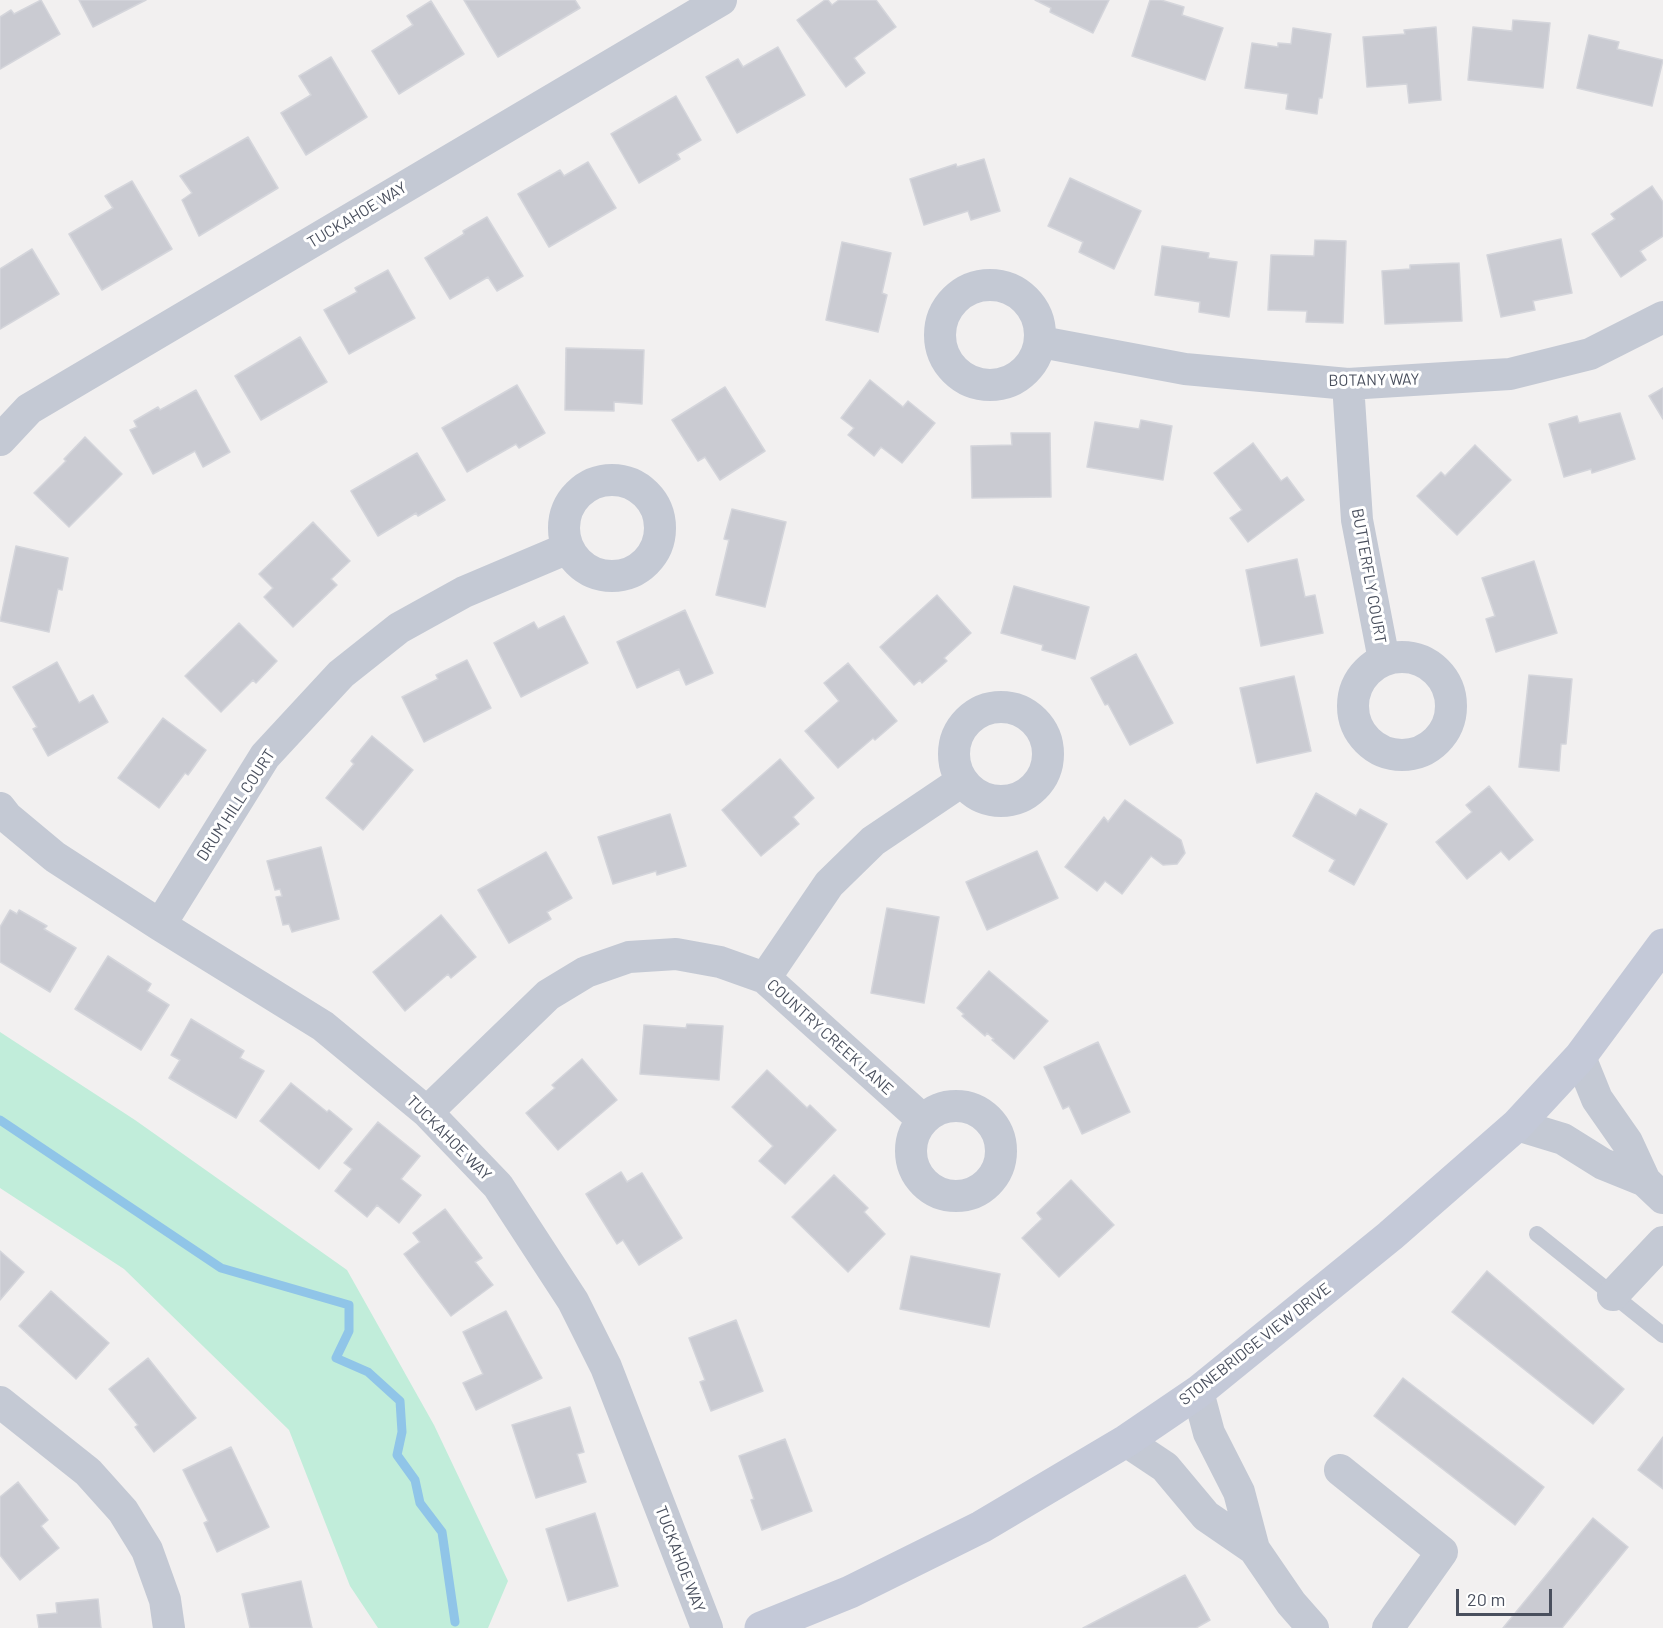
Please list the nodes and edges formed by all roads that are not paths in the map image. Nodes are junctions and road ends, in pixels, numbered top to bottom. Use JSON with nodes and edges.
{"nodes":[{"id":1,"x":721,"y":0,"type":"edge"},
{"id":2,"x":1663,"y":317,"type":"edge"},
{"id":3,"x":1041,"y":342,"type":"dead end"},
{"id":4,"x":1348,"y":384,"type":"junction"},
{"id":5,"x":0,"y":440,"type":"edge"},
{"id":6,"x":568,"y":548,"type":"dead end"},
{"id":7,"x":1384,"y":660,"type":"dead end"},
{"id":8,"x":962,"y":781,"type":"dead end"},
{"id":9,"x":0,"y":808,"type":"edge"},
{"id":10,"x":160,"y":925,"type":"junction"},
{"id":11,"x":1663,"y":945,"type":"edge"},
{"id":12,"x":765,"y":978,"type":"junction"},
{"id":13,"x":1580,"y":1057,"type":"junction"},
{"id":14,"x":428,"y":1112,"type":"junction"},
{"id":15,"x":923,"y":1120,"type":"dead end"},
{"id":16,"x":1517,"y":1125,"type":"junction"},
{"id":17,"x":1654,"y":1190,"type":"edge"},
{"id":18,"x":1537,"y":1234,"type":"dead end"},
{"id":19,"x":1663,"y":1242,"type":"edge"},
{"id":20,"x":1613,"y":1295,"type":"junction"},
{"id":21,"x":1663,"y":1335,"type":"edge"},
{"id":22,"x":1198,"y":1392,"type":"junction"},
{"id":23,"x":0,"y":1402,"type":"edge"},
{"id":24,"x":1126,"y":1441,"type":"junction"},
{"id":25,"x":1340,"y":1470,"type":"dead end"},
{"id":26,"x":1254,"y":1549,"type":"junction"},
{"id":27,"x":169,"y":1628,"type":"edge"},
{"id":28,"x":706,"y":1628,"type":"edge"},
{"id":29,"x":761,"y":1628,"type":"edge"},
{"id":30,"x":1313,"y":1628,"type":"edge"},
{"id":31,"x":1388,"y":1628,"type":"edge"}],
"edges":[{"from":1,"to":5,"type":"street","name":"TUCKAHOE WAY"},
{"from":2,"to":4,"type":"street","name":"BOTANY WAY"},
{"from":3,"to":4,"type":"street","name":"BOTANY WAY"},
{"from":4,"to":7,"type":"street","name":"BUTTERFLY COURT"},
{"from":6,"to":10,"type":"street","name":"DRUM HILL COURT"},
{"from":8,"to":12,"type":"street"},
{"from":9,"to":10,"type":"street","name":"TUCKAHOE WAY"},
{"from":10,"to":14,"type":"street","name":"TUCKAHOE WAY"},
{"from":11,"to":13,"type":"street","name":"STONEBRIDGE VIEW DRIVE"},
{"from":12,"to":14,"type":"street","name":"COUNTRY CREEK LANE"},
{"from":12,"to":15,"type":"street","name":"COUNTRY CREEK LANE"},
{"from":13,"to":16,"type":"street","name":"STONEBRIDGE VIEW DRIVE"},
{"from":13,"to":17,"type":"street"},
{"from":14,"to":28,"type":"street","name":"TUCKAHOE WAY"},
{"from":16,"to":17,"type":"street"},
{"from":16,"to":22,"type":"street","name":"STONEBRIDGE VIEW DRIVE"},
{"from":18,"to":20,"type":"lane"},
{"from":19,"to":20,"type":"street"},
{"from":20,"to":21,"type":"lane"},
{"from":22,"to":24,"type":"street","name":"STONEBRIDGE VIEW DRIVE"},
{"from":22,"to":26,"type":"street"},
{"from":23,"to":27,"type":"street"},
{"from":24,"to":26,"type":"street"},
{"from":24,"to":29,"type":"street","name":"STONEBRIDGE VIEW DRIVE"},
{"from":25,"to":31,"type":"street"},
{"from":26,"to":30,"type":"street"}]}
